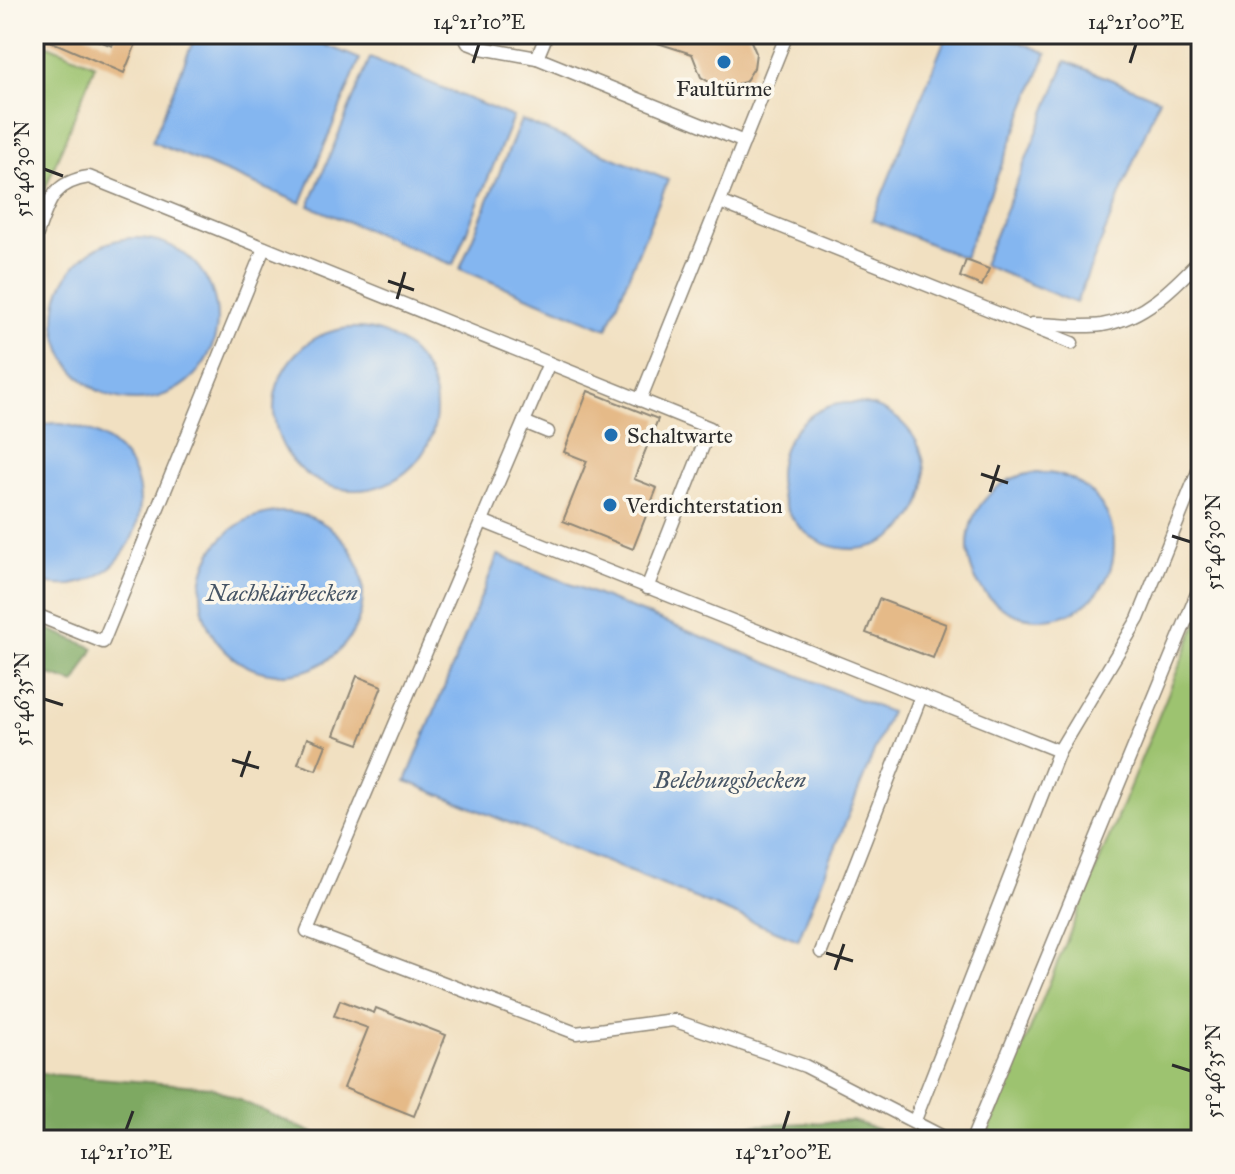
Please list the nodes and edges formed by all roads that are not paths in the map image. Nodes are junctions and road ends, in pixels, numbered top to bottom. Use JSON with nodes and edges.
{"nodes":[{"id":1,"x":463,"y":34,"type":"edge"},
{"id":2,"x":547,"y":34,"type":"edge"},
{"id":3,"x":787,"y":34,"type":"edge"},
{"id":4,"x":537,"y":58,"type":"junction"},
{"id":5,"x":744,"y":142,"type":"junction"},
{"id":6,"x":720,"y":202,"type":"junction"},
{"id":7,"x":34,"y":242,"type":"edge"},
{"id":8,"x":264,"y":248,"type":"junction"},
{"id":9,"x":1201,"y":259,"type":"edge"},
{"id":10,"x":1024,"y":324,"type":"junction"},
{"id":11,"x":1072,"y":343,"type":"dead end"},
{"id":12,"x":549,"y":363,"type":"junction"},
{"id":13,"x":640,"y":400,"type":"junction"},
{"id":14,"x":524,"y":422,"type":"junction"},
{"id":15,"x":548,"y":432,"type":"dead end"},
{"id":16,"x":1201,"y":464,"type":"edge"},
{"id":17,"x":482,"y":521,"type":"junction"},
{"id":18,"x":1201,"y":584,"type":"edge"},
{"id":19,"x":647,"y":588,"type":"junction"},
{"id":20,"x":34,"y":614,"type":"edge"},
{"id":21,"x":921,"y":696,"type":"junction"},
{"id":22,"x":1059,"y":751,"type":"junction"},
{"id":23,"x":821,"y":952,"type":"dead end"},
{"id":24,"x":915,"y":1120,"type":"junction"},
{"id":25,"x":949,"y":1140,"type":"edge"},
{"id":26,"x":972,"y":1140,"type":"edge"}],
"edges":[{"from":1,"to":4,"type":"lane"},
{"from":2,"to":4,"type":"lane"},
{"from":3,"to":5,"type":"lane"},
{"from":4,"to":5,"type":"lane"},
{"from":5,"to":6,"type":"lane"},
{"from":6,"to":10,"type":"lane"},
{"from":6,"to":13,"type":"lane"},
{"from":7,"to":8,"type":"lane"},
{"from":8,"to":12,"type":"lane"},
{"from":8,"to":20,"type":"lane"},
{"from":9,"to":10,"type":"lane"},
{"from":10,"to":11,"type":"lane"},
{"from":12,"to":13,"type":"lane"},
{"from":12,"to":14,"type":"lane"},
{"from":13,"to":19,"type":"lane"},
{"from":14,"to":15,"type":"lane"},
{"from":14,"to":17,"type":"lane"},
{"from":16,"to":22,"type":"lane"},
{"from":17,"to":19,"type":"lane"},
{"from":17,"to":24,"type":"lane"},
{"from":18,"to":26,"type":"lane"},
{"from":19,"to":21,"type":"lane"},
{"from":21,"to":22,"type":"lane"},
{"from":21,"to":23,"type":"lane"},
{"from":22,"to":24,"type":"lane"},
{"from":24,"to":25,"type":"lane"}]}
